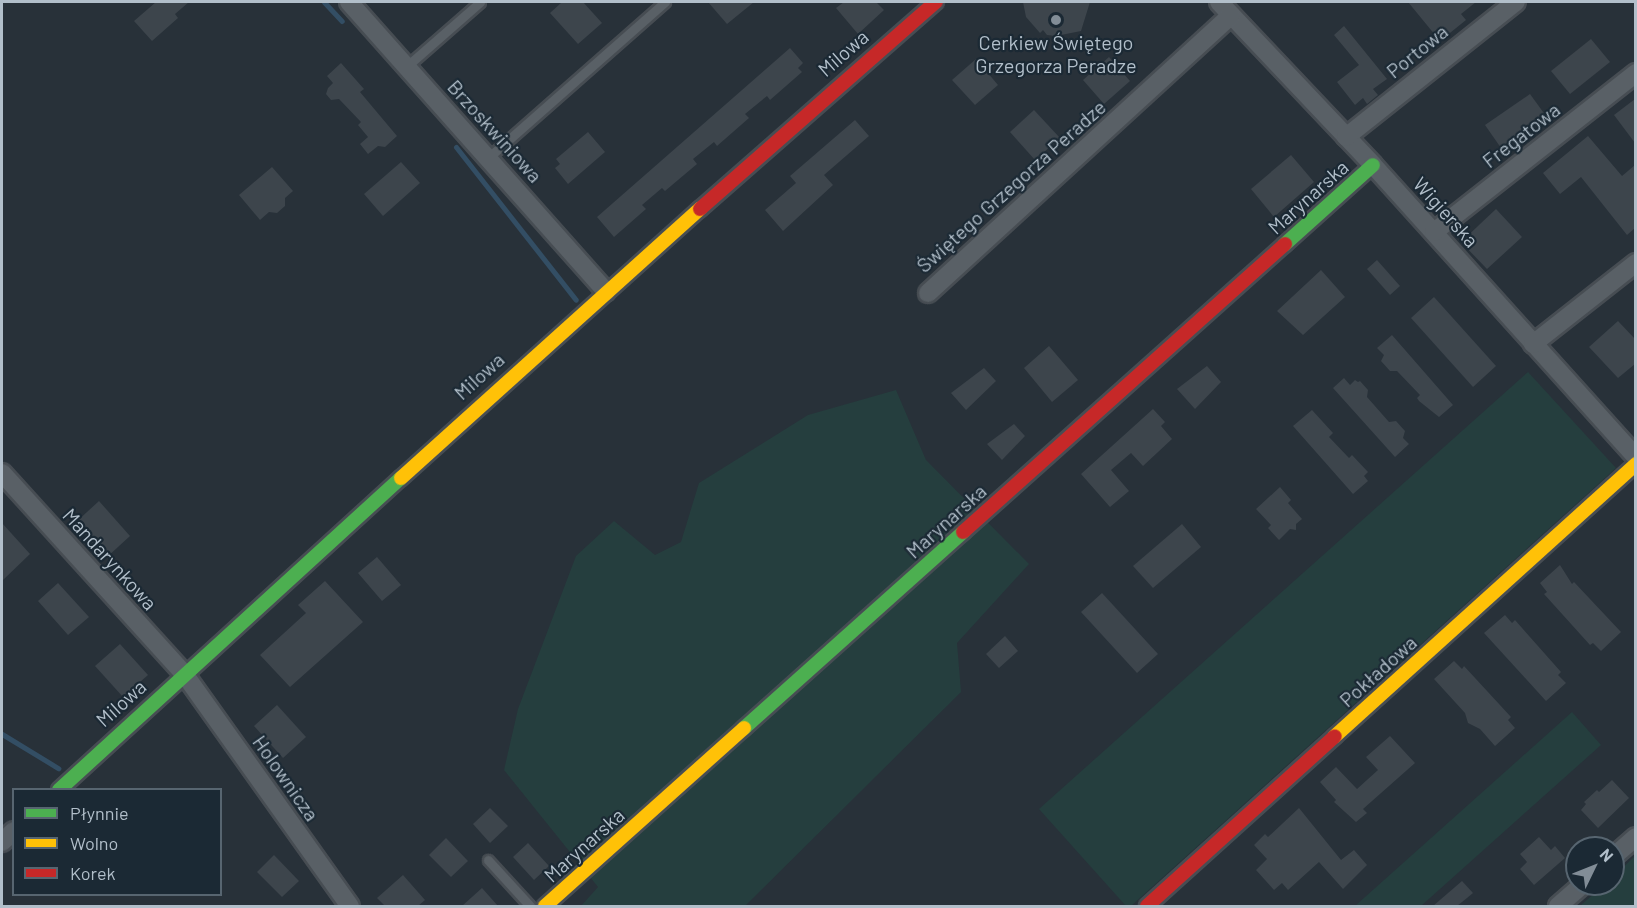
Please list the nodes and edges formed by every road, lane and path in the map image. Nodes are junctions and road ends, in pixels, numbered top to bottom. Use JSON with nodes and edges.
{"nodes":[{"id":1,"x":350,"y":2,"type":"edge"},
{"id":2,"x":480,"y":2,"type":"edge"},
{"id":3,"x":665,"y":2,"type":"edge"},
{"id":4,"x":936,"y":2,"type":"edge"},
{"id":5,"x":1219,"y":2,"type":"edge"},
{"id":6,"x":1516,"y":2,"type":"edge"},
{"id":7,"x":1232,"y":15,"type":"junction"},
{"id":8,"x":407,"y":66,"type":"junction"},
{"id":9,"x":1635,"y":73,"type":"edge"},
{"id":10,"x":1346,"y":136,"type":"junction"},
{"id":11,"x":489,"y":157,"type":"junction"},
{"id":12,"x":1372,"y":165,"type":"junction"},
{"id":13,"x":1434,"y":232,"type":"junction"},
{"id":14,"x":1635,"y":263,"type":"edge"},
{"id":15,"x":606,"y":291,"type":"junction"},
{"id":16,"x":928,"y":293,"type":"dead end"},
{"id":17,"x":1533,"y":344,"type":"junction"},
{"id":18,"x":1635,"y":457,"type":"edge"},
{"id":19,"x":1635,"y":464,"type":"edge"},
{"id":20,"x":2,"y":473,"type":"edge"},
{"id":21,"x":185,"y":675,"type":"junction"},
{"id":22,"x":60,"y":788,"type":"edge"},
{"id":23,"x":488,"y":860,"type":"dead end"},
{"id":24,"x":1569,"y":896,"type":"edge"},
{"id":25,"x":350,"y":906,"type":"edge"},
{"id":26,"x":530,"y":906,"type":"edge"},
{"id":27,"x":545,"y":906,"type":"edge"},
{"id":28,"x":1147,"y":906,"type":"edge"},
{"id":29,"x":1558,"y":906,"type":"edge"}],
"edges":[{"from":1,"to":8,"type":"street","name":"Brzoskwiniowa"},
{"from":2,"to":8,"type":"lane"},
{"from":3,"to":11,"type":"lane"},
{"from":4,"to":15,"type":"street","name":"Milowa"},
{"from":5,"to":7,"type":"street","name":"Wigierska"},
{"from":6,"to":10,"type":"street","name":"Portowa"},
{"from":7,"to":10,"type":"street","name":"Wigierska"},
{"from":7,"to":16,"type":"street","name":"Świętego Grzegorza Peradze"},
{"from":8,"to":11,"type":"street","name":"Brzoskwiniowa"},
{"from":9,"to":13,"type":"street","name":"Fregatowa"},
{"from":10,"to":12,"type":"street","name":"Wigierska"},
{"from":11,"to":15,"type":"street","name":"Brzoskwiniowa"},
{"from":12,"to":13,"type":"street","name":"Wigierska"},
{"from":12,"to":27,"type":"street","name":"Marynarska"},
{"from":13,"to":17,"type":"street","name":"Wigierska"},
{"from":14,"to":17,"type":"street"},
{"from":15,"to":21,"type":"street","name":"Milowa"},
{"from":17,"to":18,"type":"street","name":"Wigierska"},
{"from":19,"to":28,"type":"street","name":"Pokładowa"},
{"from":20,"to":21,"type":"street","name":"Mandarynkowa"},
{"from":21,"to":22,"type":"street","name":"Milowa"},
{"from":21,"to":25,"type":"street","name":"Holownicza"},
{"from":23,"to":26,"type":"lane"},
{"from":24,"to":29,"type":"street"}]}
